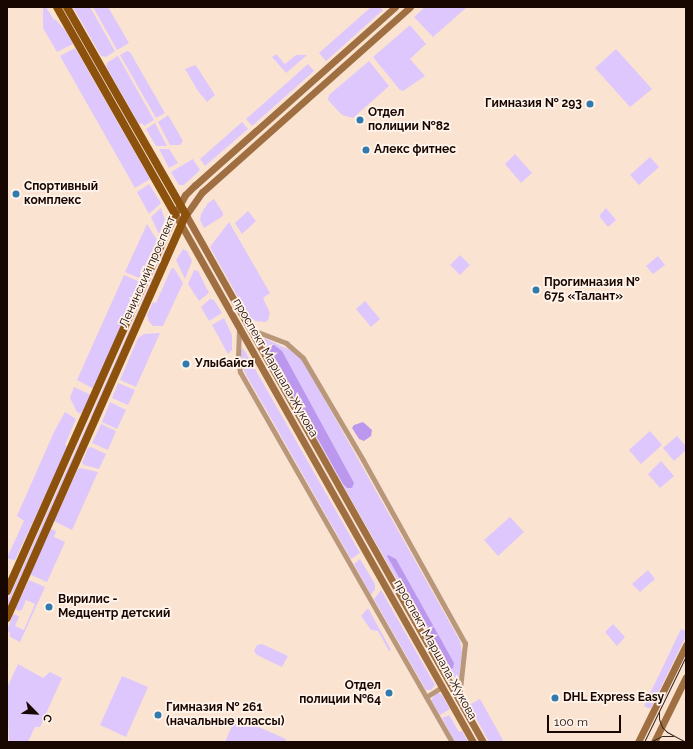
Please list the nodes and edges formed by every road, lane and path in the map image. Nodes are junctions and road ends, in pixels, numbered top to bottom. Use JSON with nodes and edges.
{"nodes":[{"id":1,"x":57,"y":7,"type":"edge"},
{"id":2,"x":67,"y":7,"type":"edge"},
{"id":3,"x":396,"y":7,"type":"edge"},
{"id":4,"x":410,"y":7,"type":"edge"},
{"id":5,"x":180,"y":203,"type":"junction"},
{"id":6,"x":175,"y":214,"type":"junction"},
{"id":7,"x":186,"y":215,"type":"junction"},
{"id":8,"x":182,"y":226,"type":"junction"},
{"id":9,"x":250,"y":328,"type":"junction"},
{"id":10,"x":239,"y":329,"type":"junction"},
{"id":11,"x":7,"y":591,"type":"edge"},
{"id":12,"x":7,"y":618,"type":"edge"},
{"id":13,"x":686,"y":645,"type":"edge"},
{"id":14,"x":686,"y":677,"type":"edge"},
{"id":15,"x":442,"y":687,"type":"junction"},
{"id":16,"x":426,"y":697,"type":"junction"},
{"id":17,"x":459,"y":698,"type":"junction"},
{"id":18,"x":452,"y":742,"type":"edge"},
{"id":19,"x":473,"y":742,"type":"edge"},
{"id":20,"x":483,"y":742,"type":"edge"},
{"id":21,"x":638,"y":742,"type":"edge"},
{"id":22,"x":654,"y":742,"type":"edge"}],
"edges":[{"from":1,"to":6,"type":"main road","name":"проспект Маршала Жукова"},
{"from":2,"to":5,"type":"main road","name":"проспект Маршала Жукова"},
{"from":3,"to":5,"type":"main road","name":"Ленинский проспект"},
{"from":4,"to":7,"type":"main road","name":"Ленинский проспект"},
{"from":5,"to":6,"type":"main road","name":"Ленинский проспект"},
{"from":5,"to":7,"type":"main road","name":"проспект Маршала Жукова"},
{"from":6,"to":8,"type":"main road","name":"проспект Маршала Жукова"},
{"from":6,"to":11,"type":"main road","name":"Ленинский проспект"},
{"from":7,"to":8,"type":"main road","name":"Ленинский проспект"},
{"from":7,"to":9,"type":"main road","name":"проспект Маршала Жукова"},
{"from":8,"to":10,"type":"main road","name":"проспект Маршала Жукова"},
{"from":8,"to":12,"type":"main road","name":"Ленинский проспект"},
{"from":9,"to":17,"type":"main road","name":"проспект Маршала Жукова"},
{"from":9,"to":17,"type":"street"},
{"from":10,"to":15,"type":"main road","name":"проспект Маршала Жукова"},
{"from":10,"to":16,"type":"street"},
{"from":13,"to":21,"type":"main road"},
{"from":14,"to":22,"type":"main road"},
{"from":15,"to":16,"type":"street"},
{"from":15,"to":19,"type":"main road","name":"проспект Маршала Жукова"},
{"from":16,"to":18,"type":"street"},
{"from":17,"to":20,"type":"main road","name":"проспект Маршала Жукова"}]}
